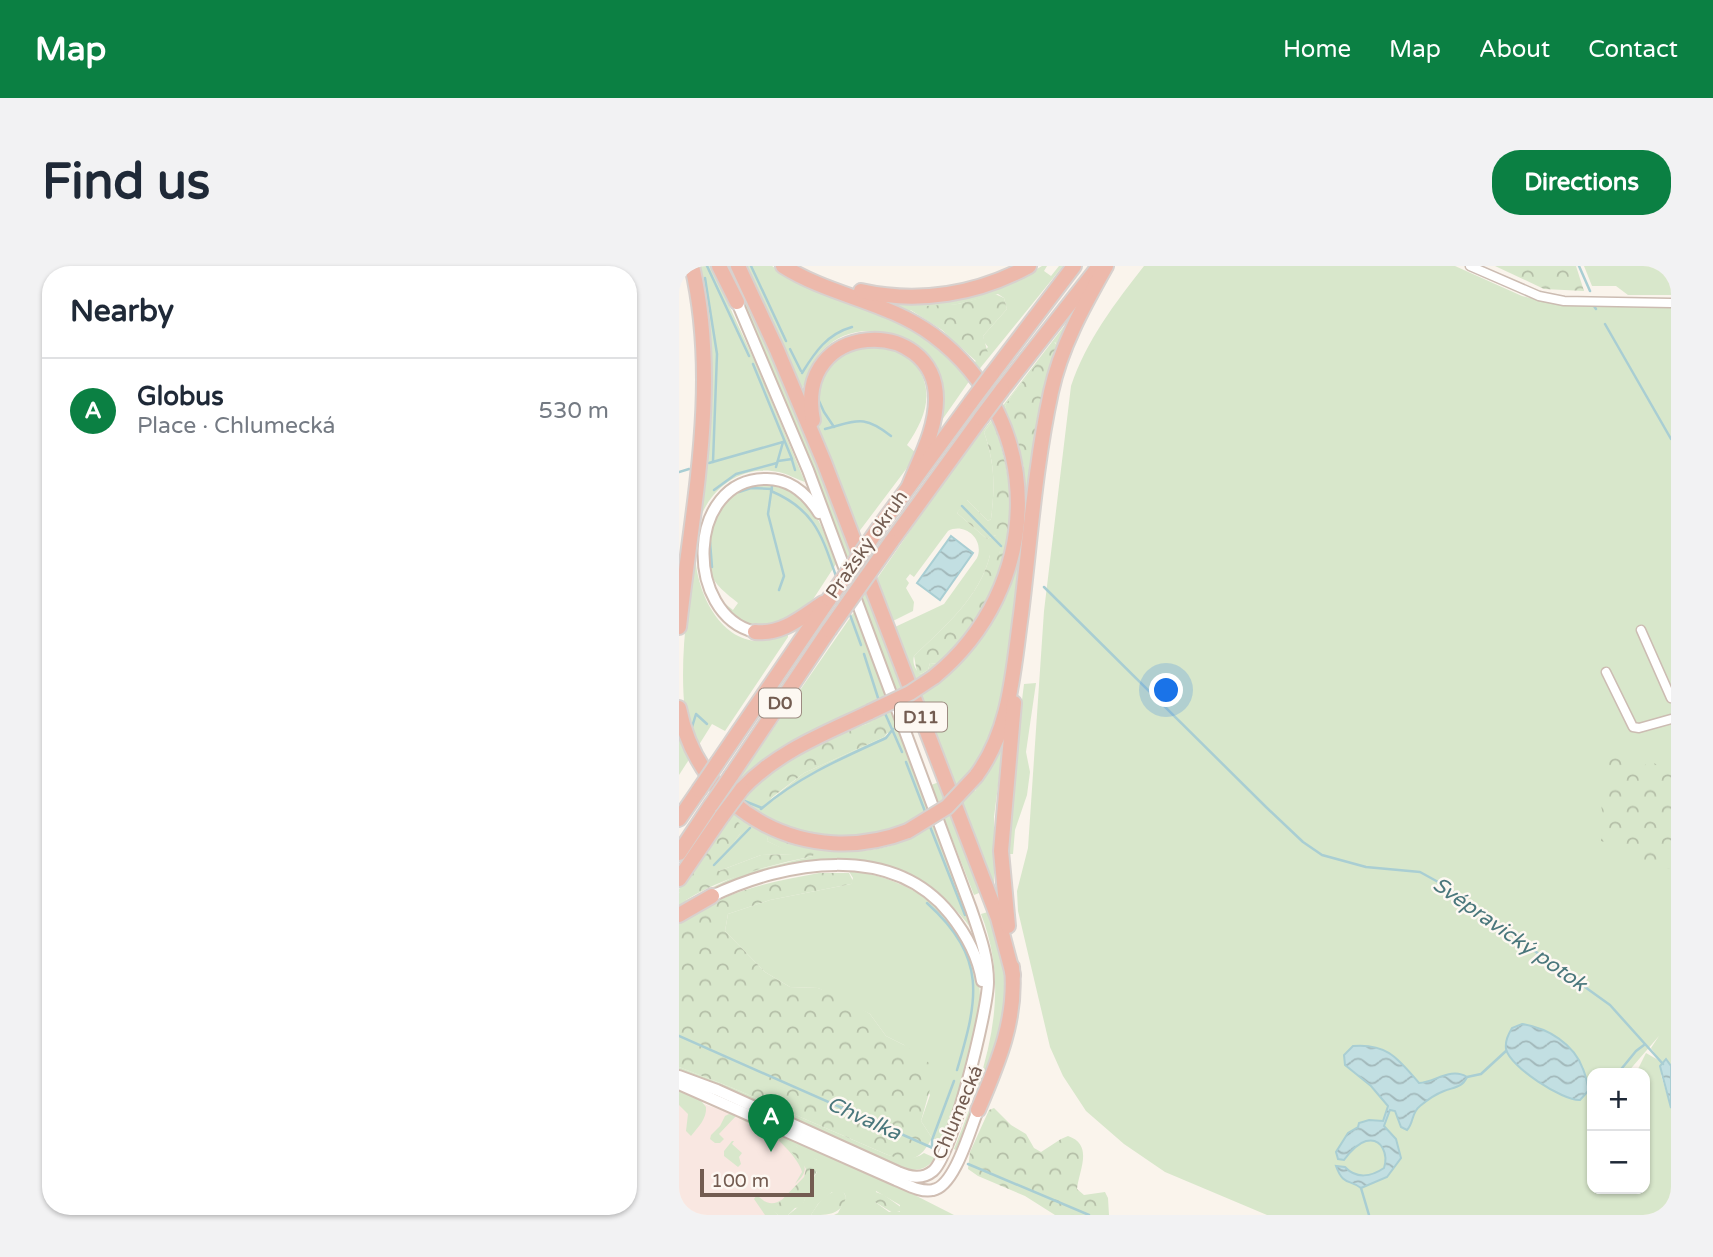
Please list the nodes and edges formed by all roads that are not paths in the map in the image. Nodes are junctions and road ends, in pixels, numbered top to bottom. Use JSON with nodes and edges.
{"nodes":[{"id":1,"x":692,"y":266,"type":"edge"},
{"id":2,"x":719,"y":266,"type":"edge"},
{"id":3,"x":738,"y":266,"type":"edge"},
{"id":4,"x":783,"y":266,"type":"edge"},
{"id":5,"x":795,"y":266,"type":"edge"},
{"id":6,"x":1029,"y":266,"type":"edge"},
{"id":7,"x":1074,"y":266,"type":"edge"},
{"id":8,"x":1098,"y":266,"type":"edge"},
{"id":9,"x":1106,"y":266,"type":"edge"},
{"id":10,"x":1470,"y":266,"type":"edge"},
{"id":11,"x":737,"y":302,"type":"joint"},
{"id":12,"x":1671,"y":303,"type":"edge"},
{"id":13,"x":824,"y":462,"type":"junction"},
{"id":14,"x":909,"y":486,"type":"junction"},
{"id":15,"x":834,"y":543,"type":"junction"},
{"id":16,"x":682,"y":602,"type":"junction"},
{"id":17,"x":824,"y":605,"type":"junction"},
{"id":18,"x":679,"y":617,"type":"edge"},
{"id":19,"x":679,"y":627,"type":"edge"},
{"id":20,"x":1641,"y":630,"type":"dead end"},
{"id":21,"x":755,"y":632,"type":"joint"},
{"id":22,"x":1016,"y":649,"type":"junction"},
{"id":23,"x":1607,"y":671,"type":"dead end"},
{"id":24,"x":1671,"y":698,"type":"edge"},
{"id":25,"x":679,"y":708,"type":"edge"},
{"id":26,"x":1671,"y":719,"type":"edge"},
{"id":27,"x":716,"y":811,"type":"junction"},
{"id":28,"x":679,"y":820,"type":"edge"},
{"id":29,"x":679,"y":853,"type":"edge"},
{"id":30,"x":679,"y":879,"type":"edge"},
{"id":31,"x":712,"y":896,"type":"joint"},
{"id":32,"x":679,"y":915,"type":"edge"},
{"id":33,"x":1013,"y":975,"type":"junction"},
{"id":34,"x":980,"y":1032,"type":"junction"},
{"id":35,"x":679,"y":1076,"type":"edge"},
{"id":36,"x":679,"y":1084,"type":"edge"},
{"id":37,"x":978,"y":1110,"type":"joint"}],
"edges":[{"from":1,"to":16,"type":"highway"},
{"from":2,"to":11,"type":"highway"},
{"from":3,"to":13,"type":"highway","number":"D11"},
{"from":4,"to":27,"type":"highway","bridge":true},
{"from":5,"to":6,"type":"highway"},
{"from":7,"to":14,"type":"highway","name":"Pražský okruh","number":"D0","bridge":true},
{"from":8,"to":27,"type":"highway","name":"Pražský okruh","number":"D0","bridge":true},
{"from":9,"to":22,"type":"highway"},
{"from":10,"to":12,"type":"street"},
{"from":11,"to":15,"type":"main road"},
{"from":13,"to":14,"type":"highway"},
{"from":13,"to":33,"type":"highway","number":"D11"},
{"from":14,"to":17,"type":"highway","name":"Pražský okruh","number":"D0","bridge":true},
{"from":15,"to":21,"type":"main road"},
{"from":15,"to":34,"type":"main road"},
{"from":16,"to":18,"type":"highway"},
{"from":16,"to":19,"type":"highway"},
{"from":17,"to":21,"type":"highway"},
{"from":17,"to":28,"type":"highway","name":"Pražský okruh","number":"D0","bridge":true},
{"from":20,"to":24,"type":"street"},
{"from":22,"to":25,"type":"highway","bridge":true},
{"from":22,"to":33,"type":"highway"},
{"from":23,"to":26,"type":"street"},
{"from":27,"to":29,"type":"highway","name":"Pražský okruh","number":"D0"},
{"from":27,"to":30,"type":"highway"},
{"from":31,"to":32,"type":"highway"},
{"from":31,"to":34,"type":"main road"},
{"from":33,"to":37,"type":"highway","name":"Chlumecká","number":"D11"},
{"from":34,"to":35,"type":"main road","name":"Chlumecká"},
{"from":36,"to":37,"type":"main road","name":"Chlumecká"}]}
